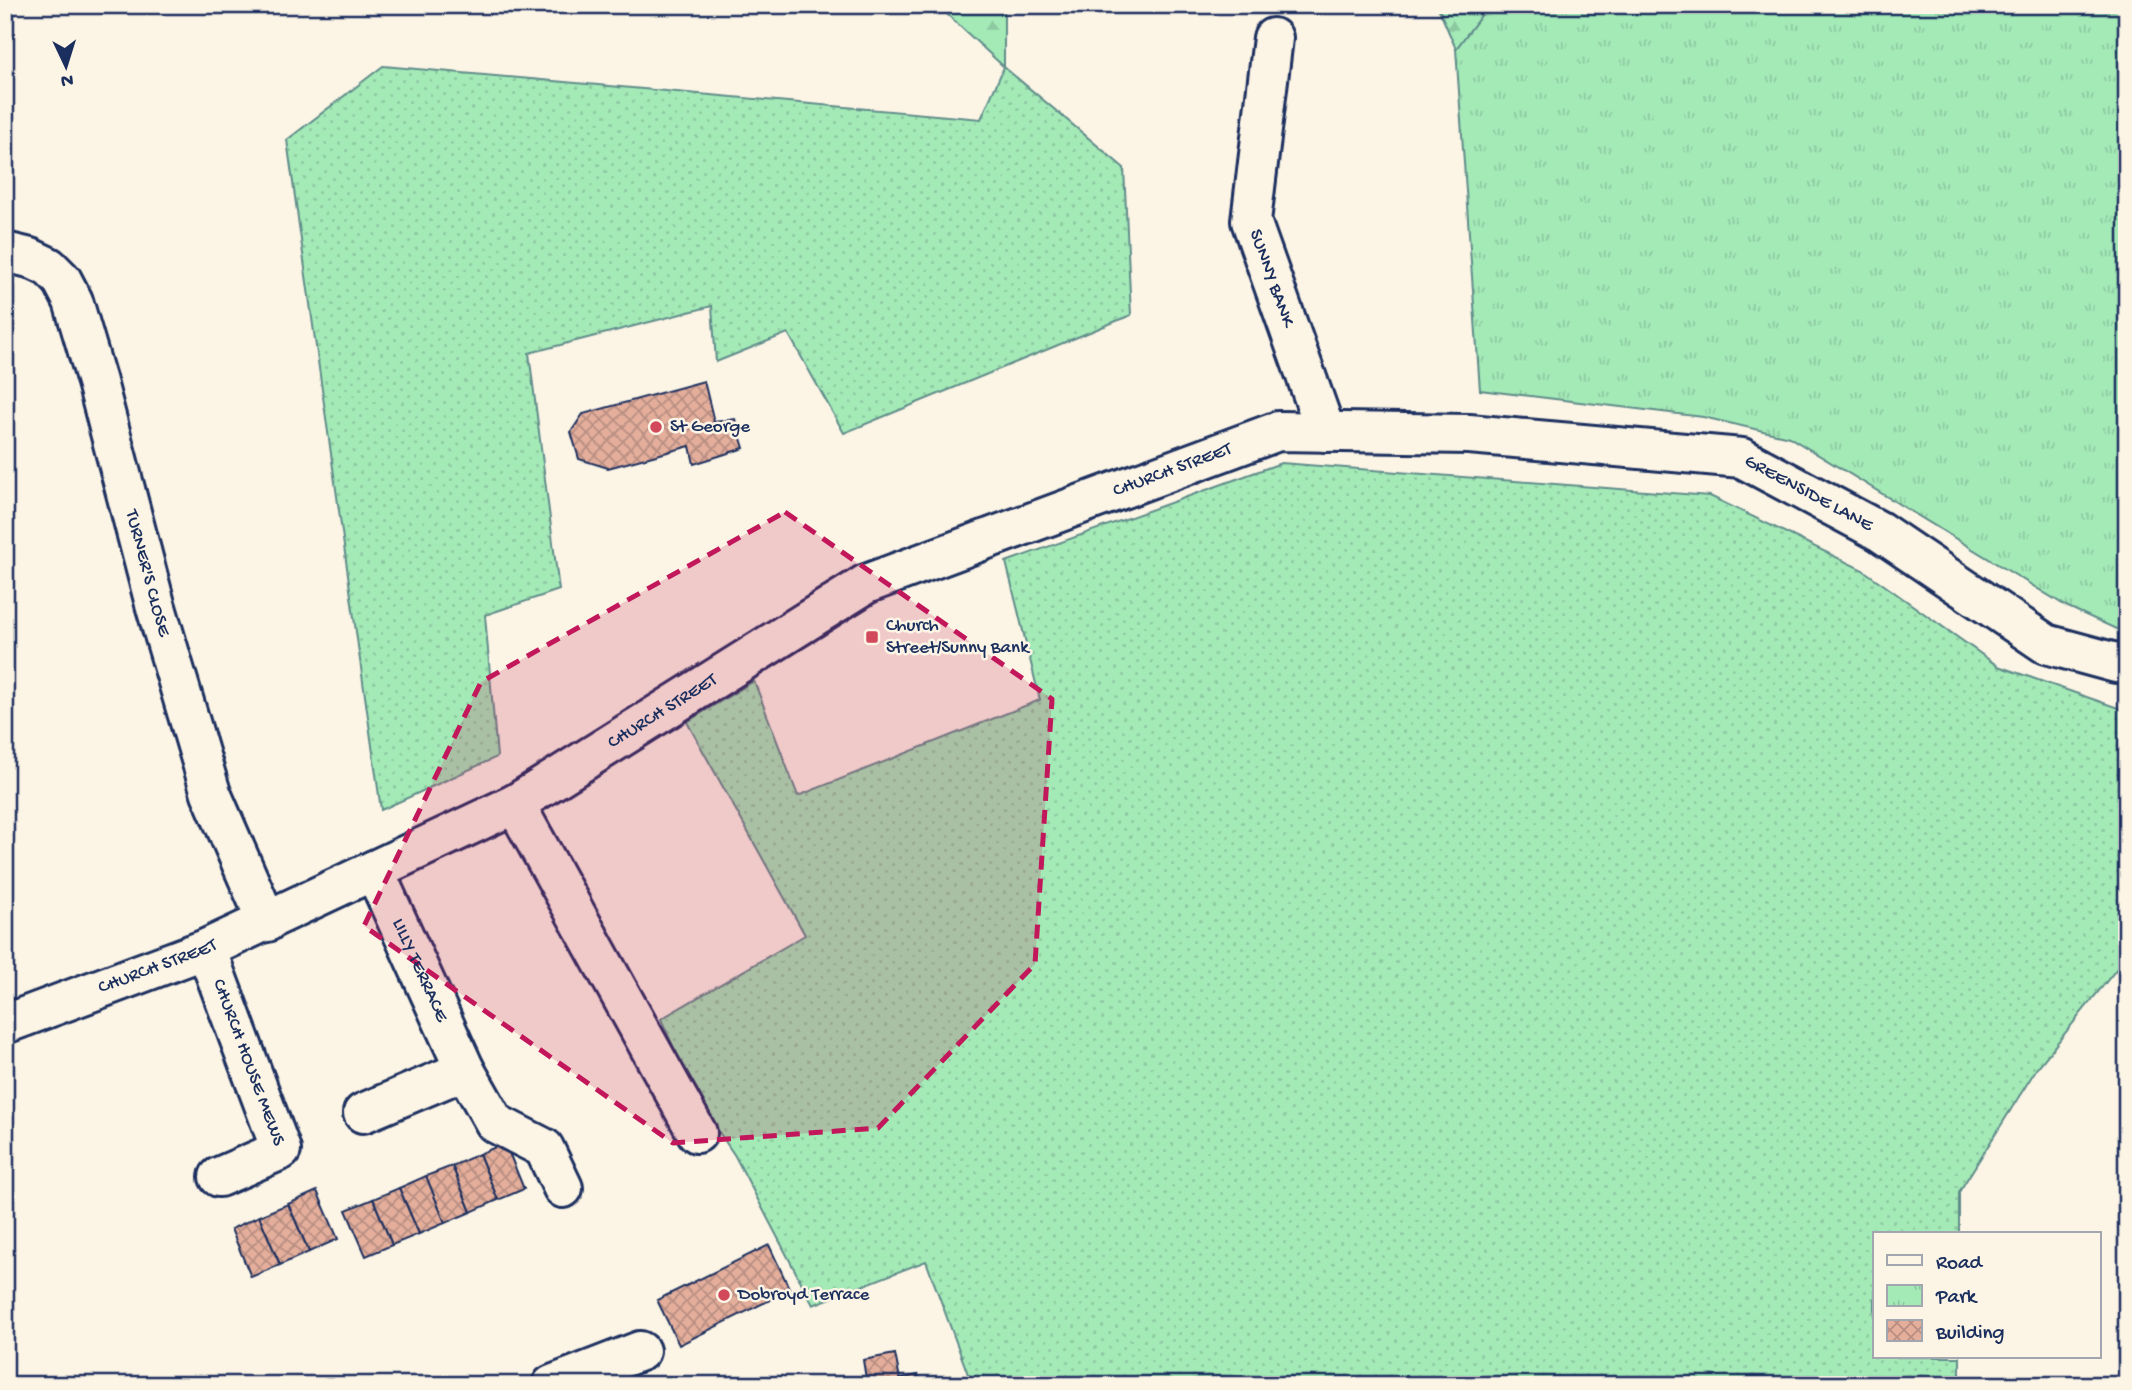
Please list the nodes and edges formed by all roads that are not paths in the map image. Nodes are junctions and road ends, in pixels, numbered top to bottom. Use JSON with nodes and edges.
{"nodes":[{"id":1,"x":1273,"y":38,"type":"dead end"},
{"id":2,"x":5,"y":252,"type":"edge"},
{"id":3,"x":1326,"y":432,"type":"junction"},
{"id":4,"x":2127,"y":662,"type":"edge"},
{"id":5,"x":515,"y":804,"type":"junction"},
{"id":6,"x":374,"y":870,"type":"junction"},
{"id":7,"x":267,"y":922,"type":"junction"},
{"id":8,"x":206,"y":950,"type":"junction"},
{"id":9,"x":5,"y":1024,"type":"edge"},
{"id":10,"x":466,"y":1070,"type":"junction"},
{"id":11,"x":363,"y":1113,"type":"dead end"},
{"id":12,"x":697,"y":1133,"type":"dead end"},
{"id":13,"x":219,"y":1177,"type":"dead end"},
{"id":14,"x":563,"y":1188,"type":"dead end"},
{"id":15,"x":640,"y":1351,"type":"dead end"},
{"id":16,"x":552,"y":1385,"type":"edge"}],
"edges":[{"from":1,"to":3,"type":"street","name":"SUNNY BANK"},
{"from":2,"to":7,"type":"street","name":"TURNER'S CLOSE"},
{"from":3,"to":4,"type":"street","name":"GREENSIDE LANE"},
{"from":3,"to":5,"type":"street","name":"CHURCH STREET"},
{"from":5,"to":6,"type":"street","name":"CHURCH STREET"},
{"from":5,"to":12,"type":"street"},
{"from":6,"to":7,"type":"street","name":"CHURCH STREET"},
{"from":6,"to":10,"type":"street","name":"LILLY TERRACE"},
{"from":7,"to":8,"type":"street","name":"CHURCH STREET"},
{"from":8,"to":9,"type":"street","name":"CHURCH STREET"},
{"from":8,"to":13,"type":"street","name":"CHURCH HOUSE MEWS"},
{"from":10,"to":11,"type":"street"},
{"from":10,"to":14,"type":"street","name":"LILLY TERRACE"},
{"from":15,"to":16,"type":"street"}]}
